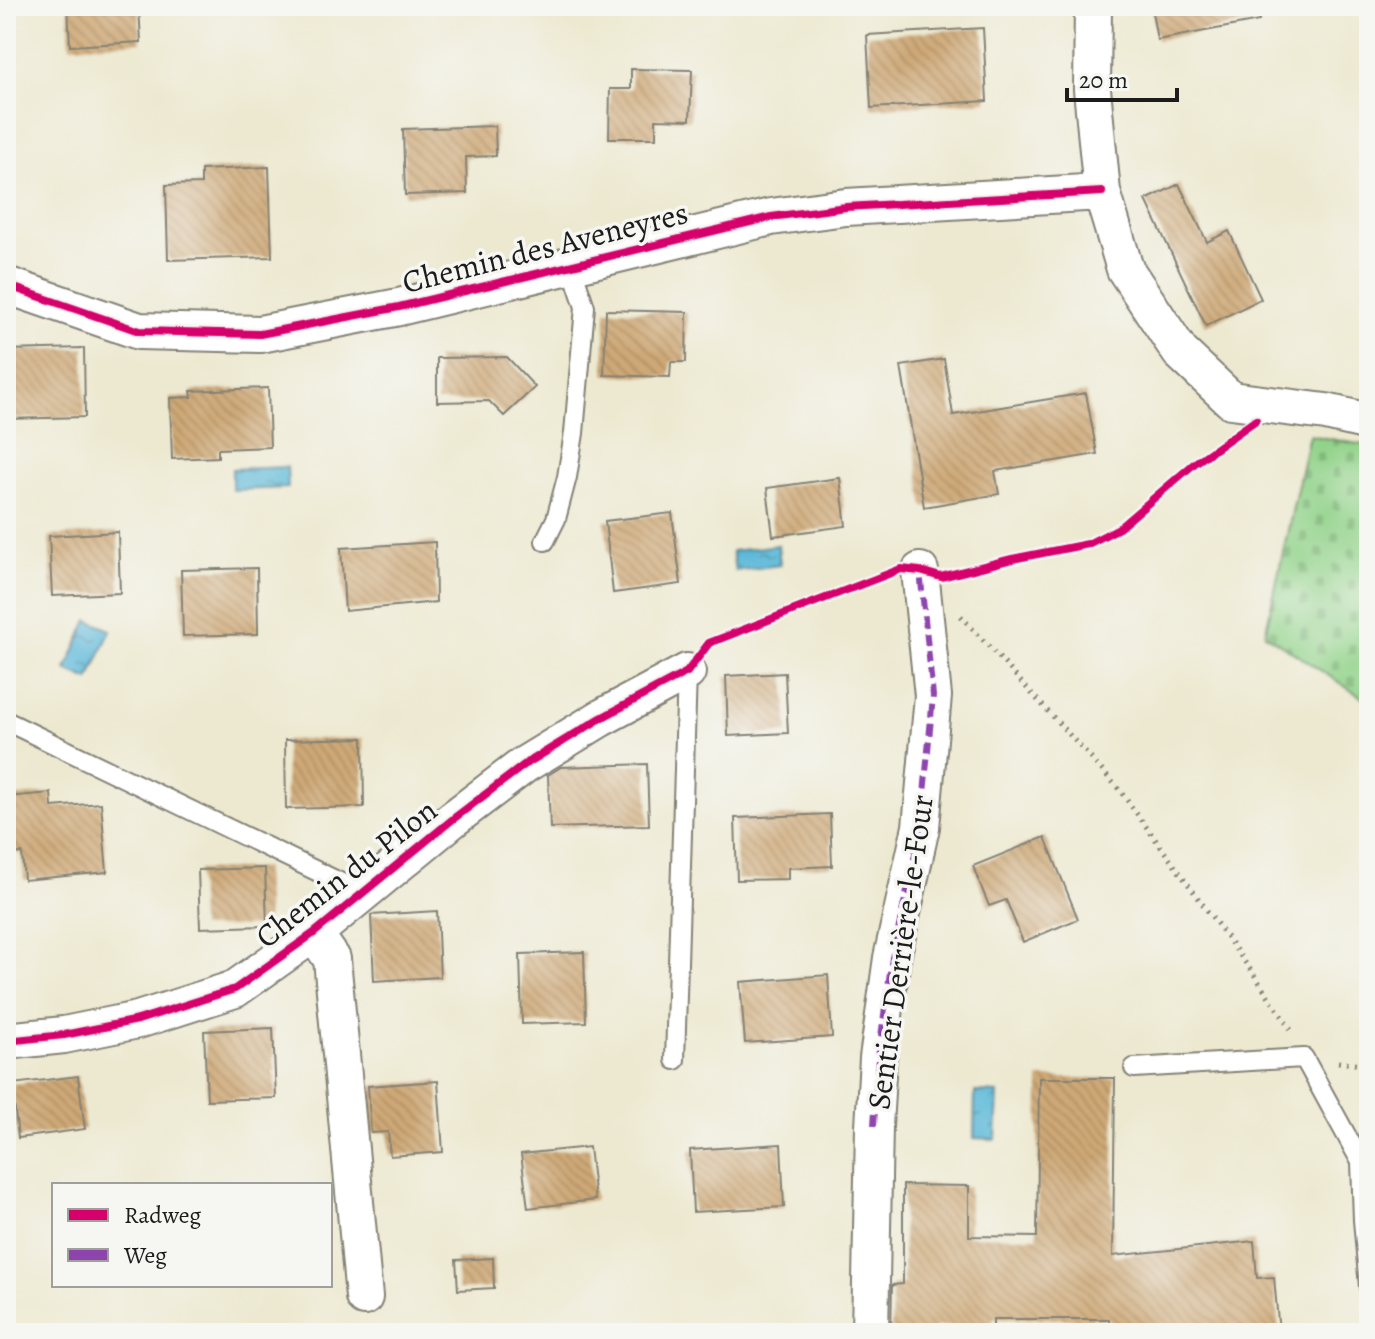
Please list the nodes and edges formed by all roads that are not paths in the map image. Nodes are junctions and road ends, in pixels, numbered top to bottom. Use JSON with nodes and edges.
{"nodes":[{"id":1,"x":1093,"y":6,"type":"edge"},
{"id":2,"x":1102,"y":192,"type":"junction"},
{"id":3,"x":571,"y":265,"type":"junction"},
{"id":4,"x":6,"y":285,"type":"edge"},
{"id":5,"x":1369,"y":422,"type":"edge"},
{"id":6,"x":545,"y":541,"type":"dead end"},
{"id":7,"x":920,"y":571,"type":"road end"},
{"id":8,"x":687,"y":672,"type":"joint"},
{"id":9,"x":6,"y":721,"type":"edge"},
{"id":10,"x":362,"y":893,"type":"junction"},
{"id":11,"x":314,"y":933,"type":"junction"},
{"id":12,"x":6,"y":1041,"type":"edge"},
{"id":13,"x":675,"y":1060,"type":"dead end"},
{"id":14,"x":1134,"y":1068,"type":"dead end"},
{"id":15,"x":1369,"y":1287,"type":"edge"},
{"id":16,"x":364,"y":1297,"type":"dead end"},
{"id":17,"x":870,"y":1333,"type":"edge"}],
"edges":[{"from":1,"to":2,"type":"street"},
{"from":2,"to":3,"type":"street","name":"Chemin des Aveneyres"},
{"from":2,"to":5,"type":"street"},
{"from":3,"to":4,"type":"street","name":"Chemin des Aveneyres"},
{"from":3,"to":6,"type":"lane"},
{"from":7,"to":17,"type":"street","name":"Sentier Derrière-le-Four"},
{"from":8,"to":10,"type":"street","name":"Chemin du Pilon"},
{"from":8,"to":13,"type":"lane"},
{"from":9,"to":10,"type":"lane"},
{"from":10,"to":11,"type":"street","name":"Chemin du Pilon"},
{"from":11,"to":12,"type":"street","name":"Chemin du Pilon"},
{"from":11,"to":16,"type":"street","name":"Chemin du Pilon"},
{"from":14,"to":15,"type":"lane"}]}
